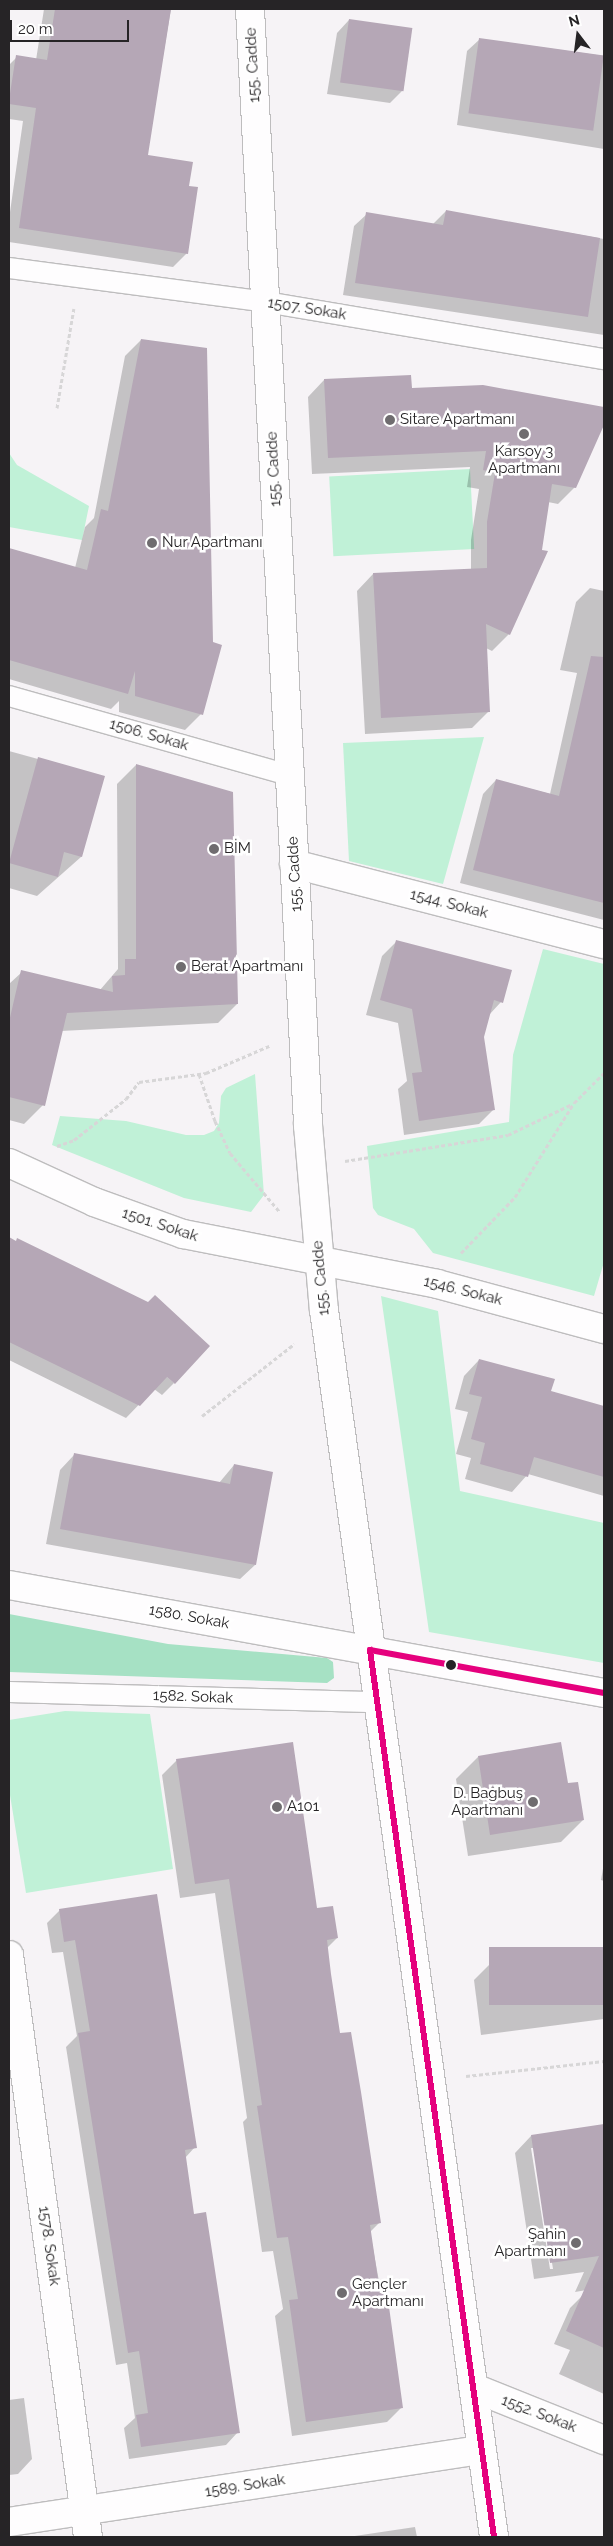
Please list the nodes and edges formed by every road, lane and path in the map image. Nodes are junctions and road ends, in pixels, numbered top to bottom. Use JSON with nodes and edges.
{"nodes":[{"id":1,"x":250,"y":9,"type":"edge"},
{"id":2,"x":9,"y":268,"type":"edge"},
{"id":3,"x":79,"y":278,"type":"junction"},
{"id":4,"x":266,"y":302,"type":"junction"},
{"id":5,"x":604,"y":359,"type":"edge"},
{"id":6,"x":57,"y":408,"type":"dead end"},
{"id":7,"x":9,"y":696,"type":"edge"},
{"id":8,"x":289,"y":775,"type":"junction"},
{"id":9,"x":294,"y":864,"type":"junction"},
{"id":10,"x":604,"y":944,"type":"edge"},
{"id":11,"x":303,"y":1034,"type":"junction"},
{"id":12,"x":604,"y":1072,"type":"edge"},
{"id":13,"x":199,"y":1074,"type":"junction"},
{"id":14,"x":574,"y":1104,"type":"junction"},
{"id":15,"x":52,"y":1145,"type":"dead end"},
{"id":16,"x":345,"y":1161,"type":"dead end"},
{"id":17,"x":9,"y":1163,"type":"edge"},
{"id":18,"x":282,"y":1214,"type":"dead end"},
{"id":19,"x":458,"y":1254,"type":"dead end"},
{"id":20,"x":319,"y":1261,"type":"junction"},
{"id":21,"x":604,"y":1329,"type":"edge"},
{"id":22,"x":326,"y":1331,"type":"junction"},
{"id":23,"x":202,"y":1416,"type":"dead end"},
{"id":24,"x":9,"y":1585,"type":"edge"},
{"id":25,"x":370,"y":1650,"type":"junction"},
{"id":26,"x":9,"y":1692,"type":"edge"},
{"id":27,"x":604,"y":1693,"type":"edge"},
{"id":28,"x":378,"y":1702,"type":"junction"},
{"id":29,"x":9,"y":1956,"type":"edge"},
{"id":30,"x":604,"y":2061,"type":"edge"},
{"id":31,"x":17,"y":2074,"type":"edge"},
{"id":32,"x":431,"y":2081,"type":"junction"},
{"id":33,"x":474,"y":2388,"type":"junction"},
{"id":34,"x":604,"y":2440,"type":"edge"},
{"id":35,"x":482,"y":2450,"type":"junction"},
{"id":36,"x":85,"y":2510,"type":"junction"},
{"id":37,"x":9,"y":2522,"type":"edge"},
{"id":38,"x":88,"y":2537,"type":"edge"},
{"id":39,"x":494,"y":2537,"type":"edge"}],
"edges":[{"from":1,"to":4,"type":"street","name":"155. Cadde"},
{"from":2,"to":3,"type":"lane","name":"1507. Sokak"},
{"from":3,"to":4,"type":"lane","name":"1507. Sokak"},
{"from":3,"to":6,"type":"path"},
{"from":4,"to":5,"type":"lane","name":"1507. Sokak"},
{"from":4,"to":8,"type":"street","name":"155. Cadde"},
{"from":7,"to":8,"type":"lane","name":"1506. Sokak"},
{"from":8,"to":9,"type":"street","name":"155. Cadde"},
{"from":9,"to":10,"type":"street","name":"1544. Sokak"},
{"from":9,"to":11,"type":"street","name":"155. Cadde"},
{"from":11,"to":13,"type":"path"},
{"from":11,"to":20,"type":"street","name":"155. Cadde"},
{"from":12,"to":14,"type":"path"},
{"from":13,"to":15,"type":"path"},
{"from":13,"to":18,"type":"path"},
{"from":14,"to":16,"type":"path"},
{"from":14,"to":19,"type":"path"},
{"from":17,"to":20,"type":"street","name":"1501. Sokak"},
{"from":20,"to":21,"type":"street","name":"1546. Sokak"},
{"from":20,"to":22,"type":"street","name":"155. Cadde"},
{"from":22,"to":23,"type":"path"},
{"from":22,"to":25,"type":"street","name":"155. Cadde"},
{"from":24,"to":25,"type":"street","name":"1580. Sokak"},
{"from":25,"to":27,"type":"street","name":"1580. Sokak"},
{"from":25,"to":28,"type":"street","name":"155. Cadde"},
{"from":26,"to":28,"type":"lane","name":"1582. Sokak"},
{"from":28,"to":32,"type":"street","name":"155. Cadde"},
{"from":29,"to":31,"type":"street","name":"1578. Sokak"},
{"from":30,"to":32,"type":"path"},
{"from":31,"to":36,"type":"street","name":"1578. Sokak"},
{"from":32,"to":33,"type":"street","name":"155. Cadde"},
{"from":33,"to":34,"type":"street","name":"1552. Sokak"},
{"from":33,"to":35,"type":"street","name":"155. Cadde"},
{"from":35,"to":36,"type":"street","name":"1589. Sokak"},
{"from":35,"to":39,"type":"street","name":"155. Cadde"},
{"from":36,"to":37,"type":"street","name":"1589. Sokak"},
{"from":36,"to":38,"type":"street","name":"1578. Sokak"}]}
